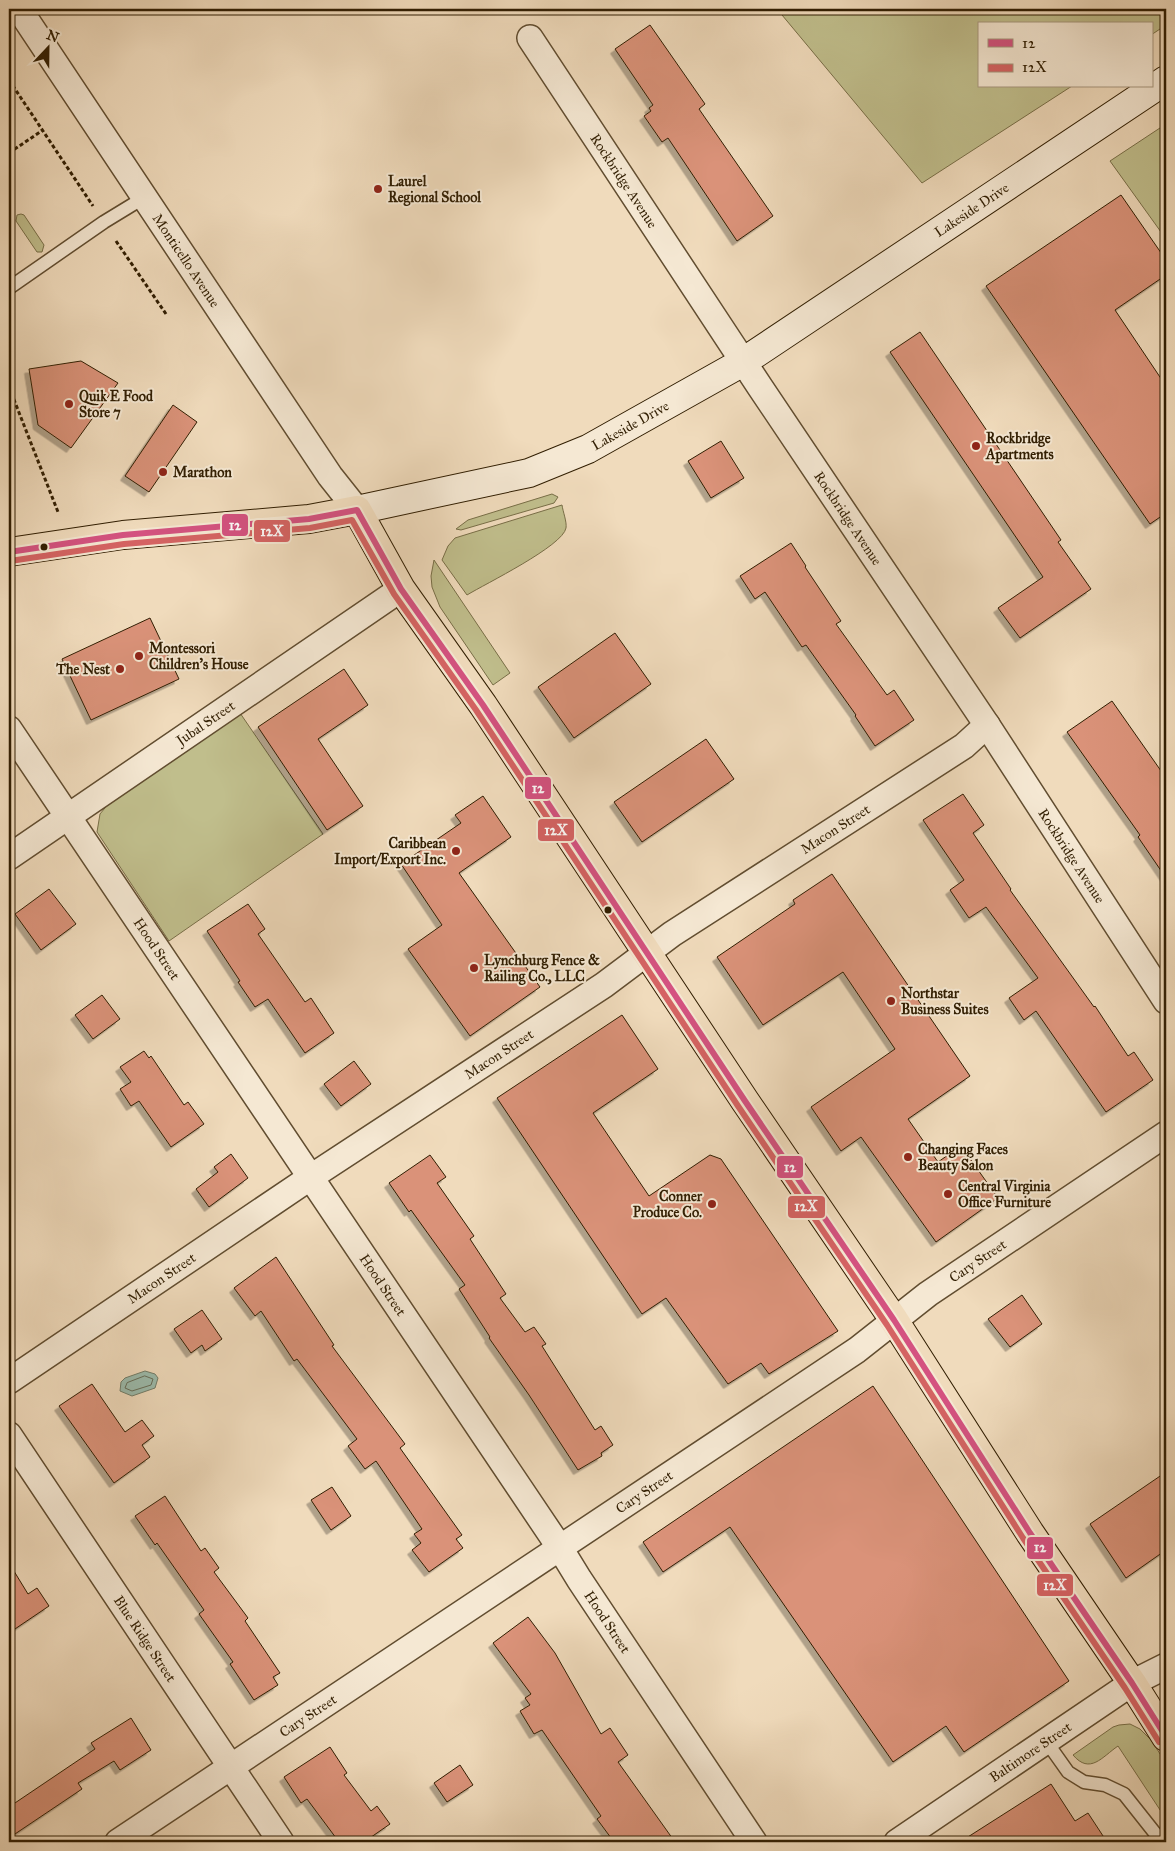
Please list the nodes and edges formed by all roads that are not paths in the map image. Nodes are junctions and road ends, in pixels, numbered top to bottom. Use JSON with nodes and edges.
{"nodes":[{"id":1,"x":19,"y":9,"type":"edge"},
{"id":2,"x":530,"y":38,"type":"dead end"},
{"id":3,"x":1166,"y":80,"type":"edge"},
{"id":4,"x":144,"y":197,"type":"junction"},
{"id":5,"x":9,"y":288,"type":"edge"},
{"id":6,"x":743,"y":362,"type":"junction"},
{"id":7,"x":357,"y":510,"type":"junction"},
{"id":8,"x":9,"y":552,"type":"edge"},
{"id":9,"x":401,"y":589,"type":"junction"},
{"id":10,"x":987,"y":726,"type":"junction"},
{"id":11,"x":9,"y":729,"type":"edge"},
{"id":12,"x":68,"y":818,"type":"junction"},
{"id":13,"x":9,"y":857,"type":"edge"},
{"id":14,"x":647,"y":953,"type":"junction"},
{"id":15,"x":1166,"y":1000,"type":"edge"},
{"id":16,"x":1166,"y":1134,"type":"edge"},
{"id":17,"x":311,"y":1177,"type":"junction"},
{"id":18,"x":894,"y":1320,"type":"junction"},
{"id":19,"x":9,"y":1381,"type":"edge"},
{"id":20,"x":9,"y":1435,"type":"edge"},
{"id":21,"x":560,"y":1548,"type":"junction"},
{"id":22,"x":1166,"y":1666,"type":"edge"},
{"id":23,"x":1132,"y":1683,"type":"junction"},
{"id":24,"x":1166,"y":1737,"type":"edge"},
{"id":25,"x":1046,"y":1741,"type":"junction"},
{"id":26,"x":230,"y":1767,"type":"junction"},
{"id":27,"x":118,"y":1842,"type":"edge"},
{"id":28,"x":281,"y":1842,"type":"edge"},
{"id":29,"x":754,"y":1842,"type":"edge"},
{"id":30,"x":897,"y":1842,"type":"edge"},
{"id":31,"x":1162,"y":1842,"type":"edge"}],
"edges":[{"from":1,"to":4,"type":"street","name":"Monticello Avenue"},
{"from":2,"to":6,"type":"street","name":"Rockbridge Avenue"},
{"from":3,"to":6,"type":"main road","name":"Lakeside Drive"},
{"from":4,"to":5,"type":"lane"},
{"from":4,"to":7,"type":"street","name":"Monticello Avenue"},
{"from":6,"to":7,"type":"main road","name":"Lakeside Drive"},
{"from":6,"to":10,"type":"street","name":"Rockbridge Avenue"},
{"from":7,"to":8,"type":"main road","name":"Lakeside Drive"},
{"from":7,"to":9,"type":"main road"},
{"from":9,"to":12,"type":"street","name":"Jubal Street"},
{"from":9,"to":14,"type":"main road"},
{"from":10,"to":14,"type":"street","name":"Macon Street"},
{"from":10,"to":15,"type":"street","name":"Rockbridge Avenue"},
{"from":11,"to":12,"type":"street","name":"Hood Street"},
{"from":12,"to":13,"type":"street","name":"Jubal Street"},
{"from":12,"to":17,"type":"street","name":"Hood Street"},
{"from":14,"to":17,"type":"street","name":"Macon Street"},
{"from":14,"to":18,"type":"main road"},
{"from":16,"to":18,"type":"street","name":"Cary Street"},
{"from":17,"to":19,"type":"street","name":"Macon Street"},
{"from":17,"to":21,"type":"street","name":"Hood Street"},
{"from":18,"to":21,"type":"street","name":"Cary Street"},
{"from":18,"to":23,"type":"main road"},
{"from":20,"to":26,"type":"street","name":"Blue Ridge Street"},
{"from":21,"to":26,"type":"street","name":"Cary Street"},
{"from":21,"to":29,"type":"street","name":"Hood Street"},
{"from":22,"to":23,"type":"street","name":"Baltimore Street"},
{"from":23,"to":24,"type":"main road"},
{"from":23,"to":25,"type":"street","name":"Baltimore Street"},
{"from":25,"to":30,"type":"street","name":"Baltimore Street"},
{"from":25,"to":31,"type":"lane"},
{"from":26,"to":27,"type":"street","name":"Cary Street"},
{"from":26,"to":28,"type":"street","name":"Blue Ridge Street"}]}
